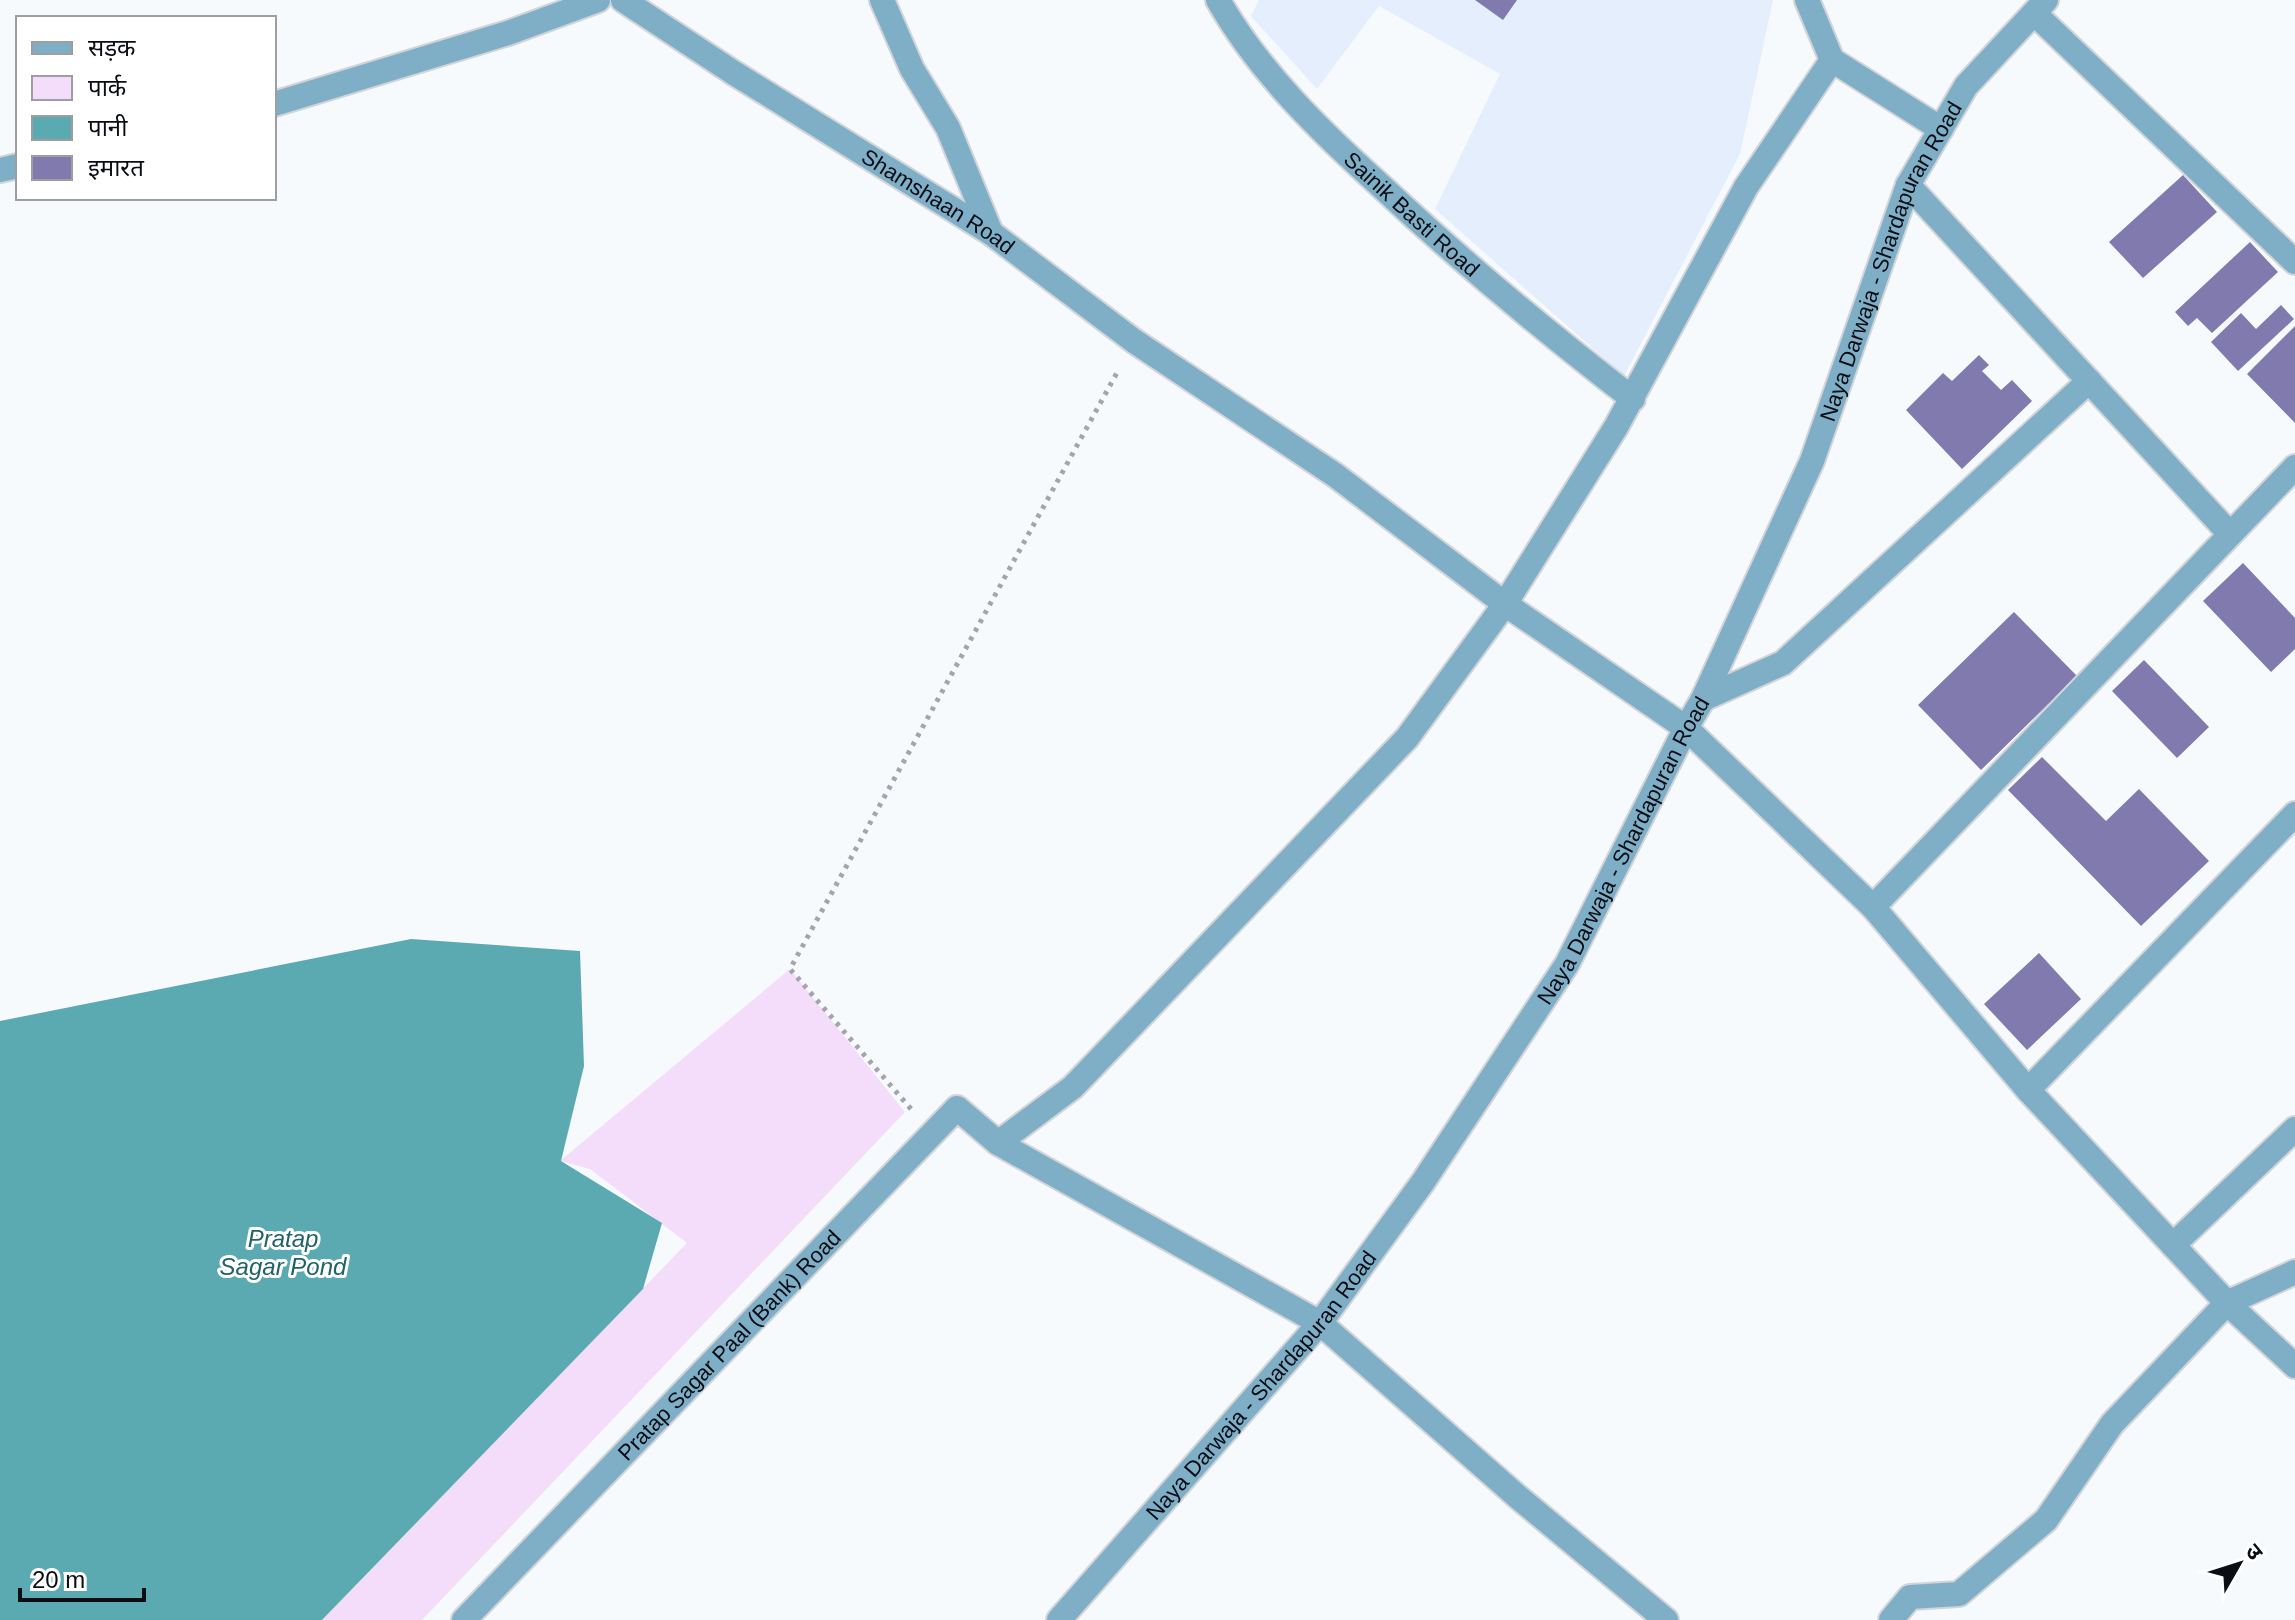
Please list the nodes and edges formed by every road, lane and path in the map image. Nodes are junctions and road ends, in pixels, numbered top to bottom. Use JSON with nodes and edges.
{"nodes":[{"id":1,"x":598,"y":0,"type":"edge"},
{"id":2,"x":623,"y":0,"type":"edge"},
{"id":3,"x":882,"y":0,"type":"edge"},
{"id":4,"x":1218,"y":0,"type":"edge"},
{"id":5,"x":1807,"y":0,"type":"edge"},
{"id":6,"x":2041,"y":7,"type":"edge"},
{"id":7,"x":1832,"y":60,"type":"junction"},
{"id":8,"x":276,"y":103,"type":"edge"},
{"id":9,"x":1941,"y":129,"type":"junction"},
{"id":10,"x":1908,"y":185,"type":"junction"},
{"id":11,"x":991,"y":233,"type":"junction"},
{"id":12,"x":2295,"y":262,"type":"edge"},
{"id":13,"x":1134,"y":341,"type":"junction"},
{"id":14,"x":2089,"y":381,"type":"junction"},
{"id":15,"x":1633,"y":399,"type":"junction"},
{"id":16,"x":2294,"y":469,"type":"edge"},
{"id":17,"x":2230,"y":534,"type":"junction"},
{"id":18,"x":1505,"y":604,"type":"junction"},
{"id":19,"x":1703,"y":699,"type":"junction"},
{"id":20,"x":1686,"y":728,"type":"junction"},
{"id":21,"x":2295,"y":814,"type":"edge"},
{"id":22,"x":1873,"y":907,"type":"junction"},
{"id":23,"x":2028,"y":1090,"type":"junction"},
{"id":24,"x":2295,"y":1129,"type":"edge"},
{"id":25,"x":932,"y":1134,"type":"junction"},
{"id":26,"x":998,"y":1143,"type":"junction"},
{"id":27,"x":2173,"y":1245,"type":"junction"},
{"id":28,"x":2295,"y":1272,"type":"edge"},
{"id":29,"x":2227,"y":1303,"type":"junction"},
{"id":30,"x":1320,"y":1323,"type":"junction"},
{"id":31,"x":2295,"y":1366,"type":"edge"},
{"id":32,"x":464,"y":1620,"type":"edge"},
{"id":33,"x":1059,"y":1620,"type":"edge"},
{"id":34,"x":1666,"y":1620,"type":"edge"},
{"id":35,"x":1891,"y":1620,"type":"edge"}],
"edges":[{"from":1,"to":8,"type":"street"},
{"from":2,"to":11,"type":"street","name":"Shamshaan Road"},
{"from":3,"to":11,"type":"street"},
{"from":4,"to":15,"type":"street","name":"Sainik Basti Road"},
{"from":5,"to":7,"type":"street"},
{"from":6,"to":9,"type":"street","name":"Naya Darwaja - Shardapuran Road"},
{"from":6,"to":12,"type":"street"},
{"from":7,"to":9,"type":"street"},
{"from":7,"to":15,"type":"street"},
{"from":9,"to":10,"type":"street","name":"Naya Darwaja - Shardapuran Road"},
{"from":10,"to":14,"type":"street"},
{"from":10,"to":19,"type":"street","name":"Naya Darwaja - Shardapuran Road"},
{"from":11,"to":13,"type":"street","name":"Shamshaan Road"},
{"from":13,"to":18,"type":"street","name":"Shamshaan Road"},
{"from":13,"to":25,"type":"path"},
{"from":14,"to":17,"type":"street"},
{"from":14,"to":19,"type":"street"},
{"from":15,"to":18,"type":"street"},
{"from":16,"to":17,"type":"street"},
{"from":17,"to":22,"type":"street"},
{"from":18,"to":20,"type":"street","name":"Shamshaan Road"},
{"from":18,"to":26,"type":"street"},
{"from":19,"to":20,"type":"street","name":"Naya Darwaja - Shardapuran Road"},
{"from":20,"to":22,"type":"street","name":"Shamshaan Road"},
{"from":20,"to":30,"type":"street","name":"Naya Darwaja - Shardapuran Road"},
{"from":21,"to":23,"type":"street"},
{"from":22,"to":23,"type":"street","name":"Shamshaan Road"},
{"from":23,"to":27,"type":"street","name":"Shamshaan Road"},
{"from":24,"to":27,"type":"street"},
{"from":25,"to":26,"type":"street","name":"Pratap Sagar Paal (Bank) Road"},
{"from":25,"to":32,"type":"street","name":"Pratap Sagar Paal (Bank) Road"},
{"from":26,"to":30,"type":"street"},
{"from":27,"to":29,"type":"street","name":"Shamshaan Road"},
{"from":28,"to":29,"type":"street"},
{"from":29,"to":31,"type":"street","name":"Shamshaan Road"},
{"from":29,"to":35,"type":"street"},
{"from":30,"to":33,"type":"street","name":"Naya Darwaja - Shardapuran Road"},
{"from":30,"to":34,"type":"street"}]}
